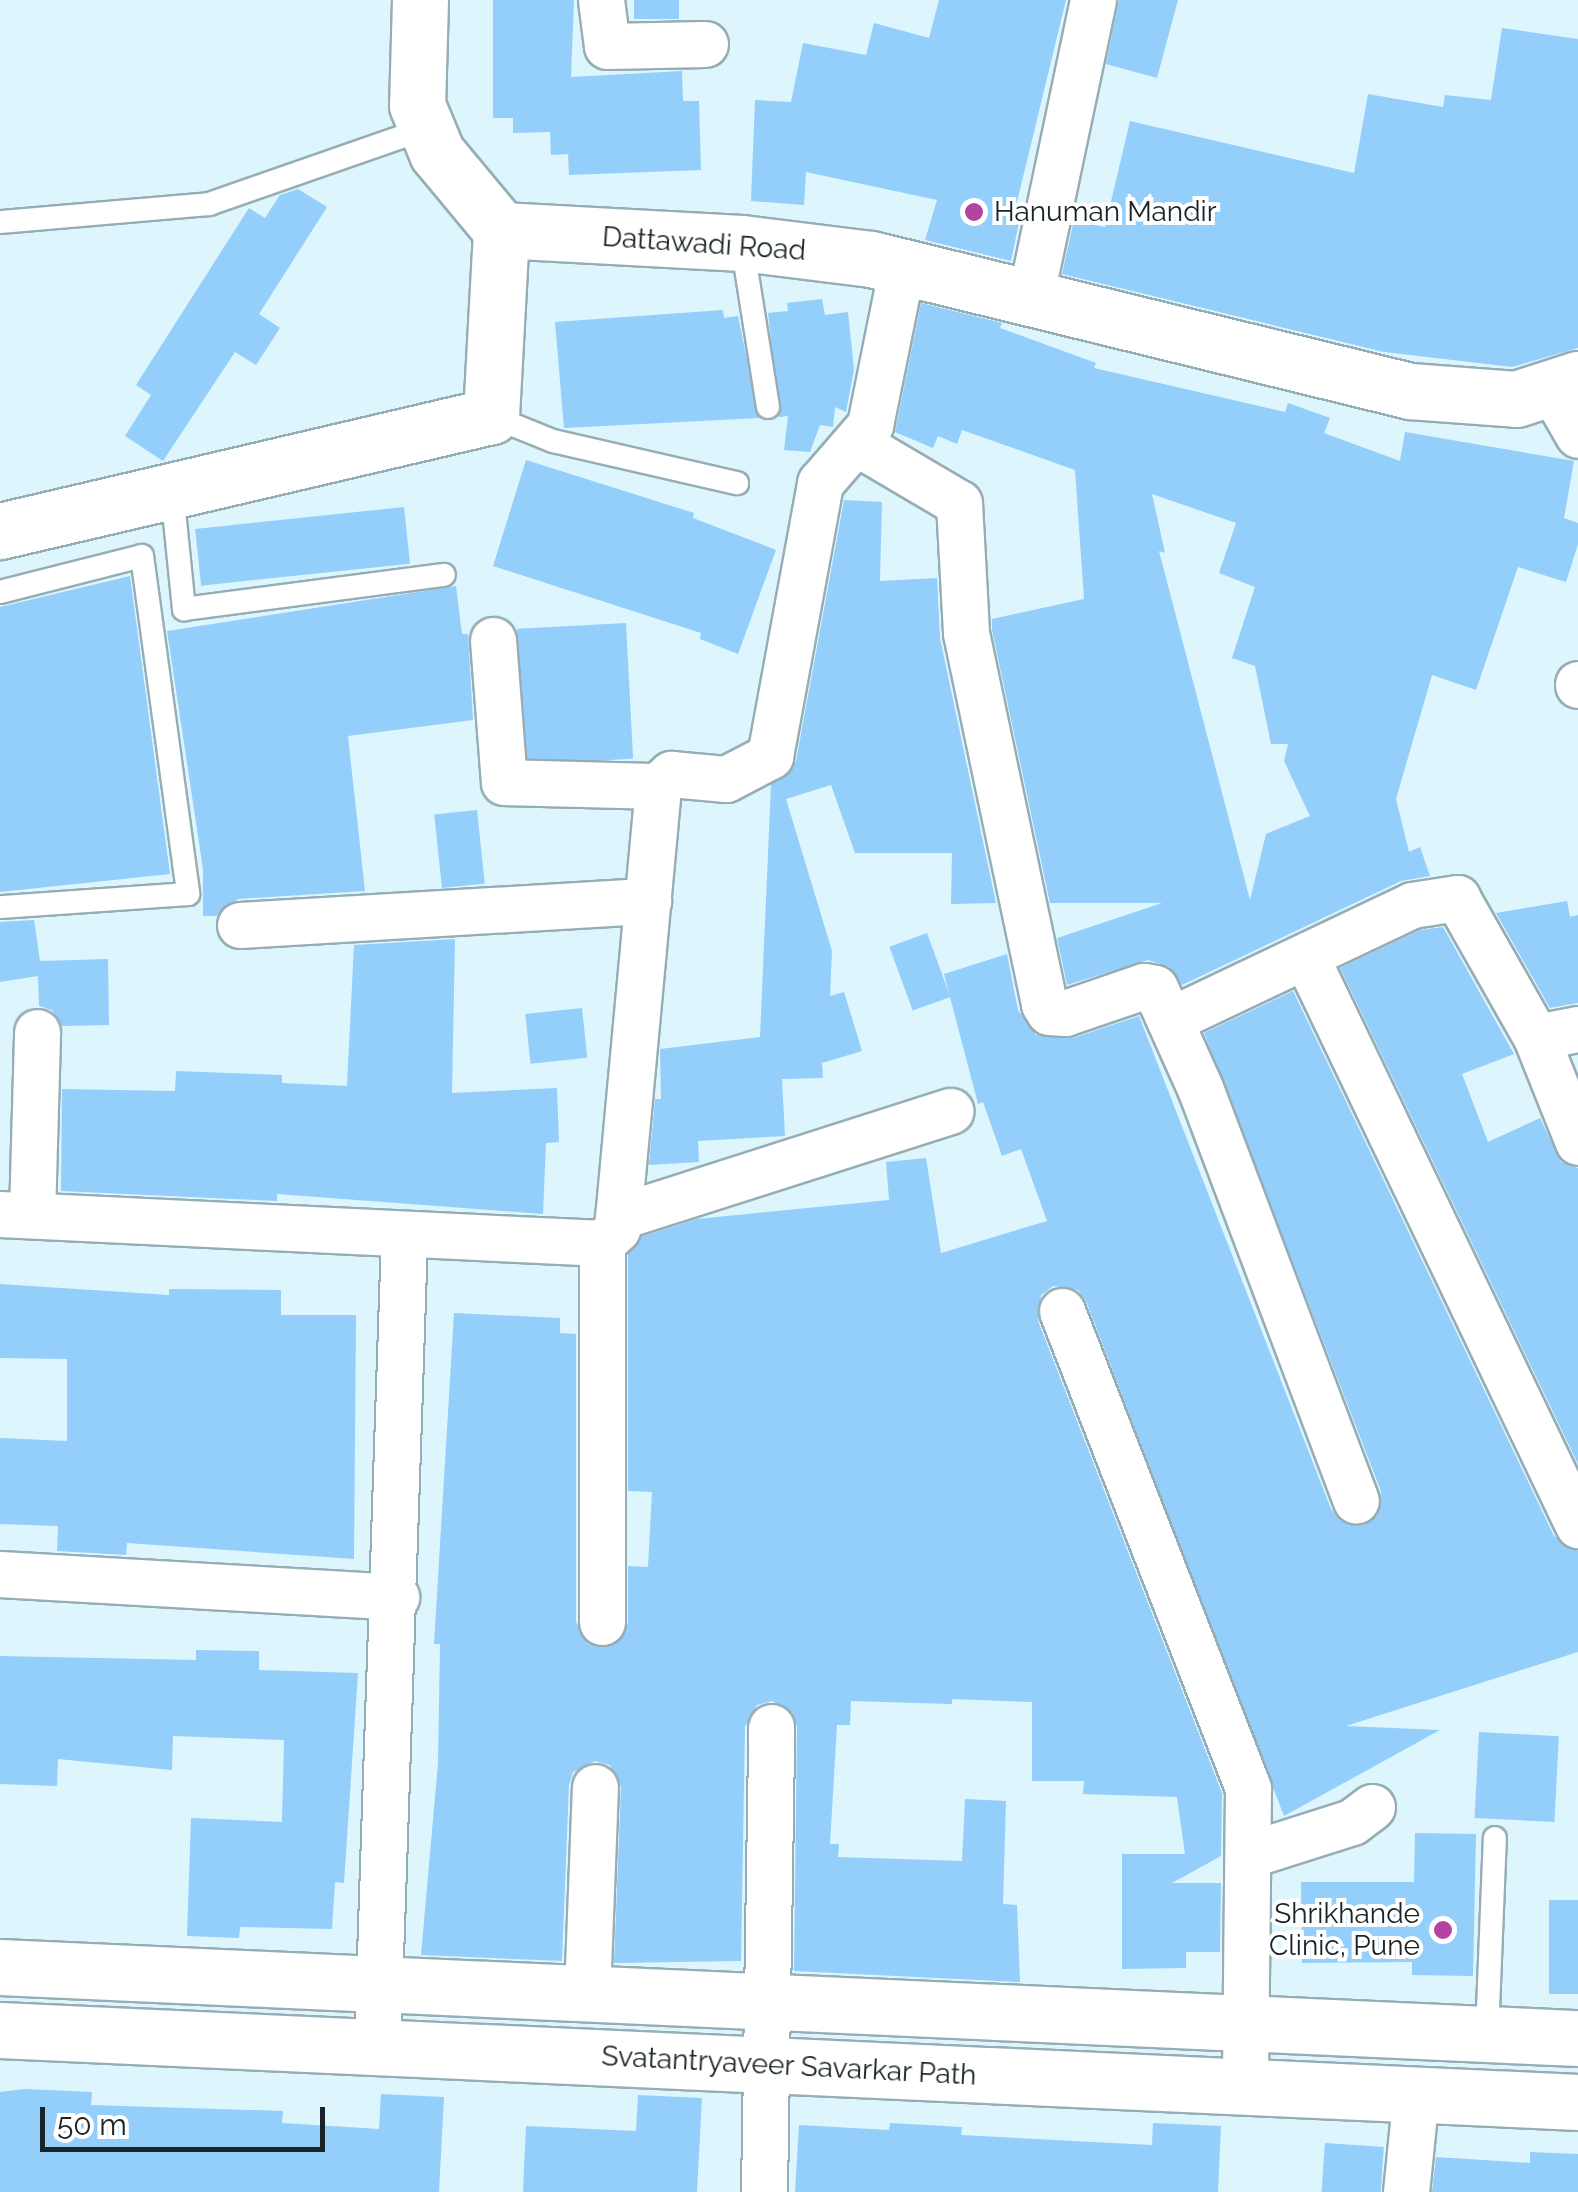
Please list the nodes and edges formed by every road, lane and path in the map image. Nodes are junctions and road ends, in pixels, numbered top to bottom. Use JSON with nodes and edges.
{"nodes":[{"id":1,"x":420,"y":0,"type":"edge"},
{"id":2,"x":600,"y":0,"type":"edge"},
{"id":3,"x":1094,"y":0,"type":"edge"},
{"id":4,"x":705,"y":44,"type":"dead end"},
{"id":5,"x":427,"y":128,"type":"junction"},
{"id":6,"x":0,"y":222,"type":"edge"},
{"id":7,"x":501,"y":230,"type":"junction"},
{"id":8,"x":742,"y":243,"type":"junction"},
{"id":9,"x":902,"y":266,"type":"junction"},
{"id":10,"x":1030,"y":299,"type":"junction"},
{"id":11,"x":1564,"y":383,"type":"edge"},
{"id":12,"x":768,"y":407,"type":"dead end"},
{"id":13,"x":490,"y":416,"type":"junction"},
{"id":14,"x":1578,"y":434,"type":"edge"},
{"id":15,"x":857,"y":443,"type":"junction"},
{"id":16,"x":737,"y":483,"type":"dead end"},
{"id":17,"x":172,"y":490,"type":"junction"},
{"id":18,"x":0,"y":531,"type":"edge"},
{"id":19,"x":444,"y":575,"type":"dead end"},
{"id":20,"x":0,"y":592,"type":"edge"},
{"id":21,"x":493,"y":640,"type":"dead end"},
{"id":22,"x":658,"y":786,"type":"junction"},
{"id":23,"x":648,"y":900,"type":"junction"},
{"id":24,"x":0,"y":907,"type":"edge"},
{"id":25,"x":240,"y":925,"type":"dead end"},
{"id":26,"x":1306,"y":956,"type":"junction"},
{"id":27,"x":1170,"y":1020,"type":"junction"},
{"id":28,"x":37,"y":1032,"type":"dead end"},
{"id":29,"x":1557,"y":1033,"type":"edge"},
{"id":30,"x":950,"y":1111,"type":"dead end"},
{"id":31,"x":1578,"y":1142,"type":"edge"},
{"id":32,"x":16,"y":1215,"type":"edge"},
{"id":33,"x":610,"y":1230,"type":"junction"},
{"id":34,"x":404,"y":1238,"type":"junction"},
{"id":35,"x":1062,"y":1311,"type":"dead end"},
{"id":36,"x":1356,"y":1500,"type":"dead end"},
{"id":37,"x":1578,"y":1525,"type":"edge"},
{"id":38,"x":0,"y":1574,"type":"edge"},
{"id":39,"x":396,"y":1597,"type":"junction"},
{"id":40,"x":602,"y":1622,"type":"dead end"},
{"id":41,"x":771,"y":1728,"type":"dead end"},
{"id":42,"x":595,"y":1787,"type":"dead end"},
{"id":43,"x":1372,"y":1807,"type":"dead end"},
{"id":44,"x":1495,"y":1838,"type":"dead end"},
{"id":45,"x":1248,"y":1855,"type":"junction"},
{"id":46,"x":0,"y":1967,"type":"edge"},
{"id":47,"x":378,"y":1984,"type":"junction"},
{"id":48,"x":587,"y":1994,"type":"junction"},
{"id":49,"x":770,"y":2002,"type":"junction"},
{"id":50,"x":1247,"y":2022,"type":"junction"},
{"id":51,"x":0,"y":2030,"type":"edge"},
{"id":52,"x":1488,"y":2034,"type":"junction"},
{"id":53,"x":1578,"y":2038,"type":"edge"},
{"id":54,"x":377,"y":2046,"type":"junction"},
{"id":55,"x":768,"y":2066,"type":"junction"},
{"id":56,"x":1246,"y":2087,"type":"junction"},
{"id":57,"x":1416,"y":2094,"type":"junction"},
{"id":58,"x":1578,"y":2102,"type":"edge"},
{"id":59,"x":764,"y":2192,"type":"edge"},
{"id":60,"x":1406,"y":2192,"type":"edge"}],
"edges":[{"from":1,"to":5,"type":"main road"},
{"from":2,"to":4,"type":"street"},
{"from":3,"to":10,"type":"street"},
{"from":5,"to":6,"type":"lane"},
{"from":5,"to":7,"type":"main road"},
{"from":7,"to":8,"type":"main road","name":"Dattawadi Road"},
{"from":7,"to":13,"type":"main road"},
{"from":8,"to":9,"type":"main road","name":"Dattawadi Road"},
{"from":8,"to":12,"type":"lane"},
{"from":9,"to":10,"type":"main road","name":"Dattawadi Road"},
{"from":9,"to":15,"type":"street"},
{"from":10,"to":11,"type":"main road","name":"Dattawadi Road"},
{"from":11,"to":14,"type":"street"},
{"from":13,"to":16,"type":"lane"},
{"from":13,"to":17,"type":"main road"},
{"from":15,"to":22,"type":"street"},
{"from":15,"to":27,"type":"street"},
{"from":17,"to":18,"type":"main road"},
{"from":17,"to":19,"type":"lane"},
{"from":20,"to":24,"type":"lane"},
{"from":21,"to":22,"type":"street"},
{"from":22,"to":23,"type":"street"},
{"from":23,"to":25,"type":"street"},
{"from":23,"to":33,"type":"street"},
{"from":26,"to":27,"type":"street"},
{"from":26,"to":29,"type":"street"},
{"from":26,"to":37,"type":"street"},
{"from":27,"to":36,"type":"street"},
{"from":28,"to":32,"type":"street"},
{"from":29,"to":31,"type":"street"},
{"from":30,"to":33,"type":"street"},
{"from":32,"to":34,"type":"street"},
{"from":33,"to":34,"type":"street"},
{"from":33,"to":40,"type":"street"},
{"from":34,"to":39,"type":"street"},
{"from":35,"to":45,"type":"street"},
{"from":38,"to":39,"type":"street"},
{"from":39,"to":47,"type":"street"},
{"from":41,"to":49,"type":"street"},
{"from":42,"to":48,"type":"street"},
{"from":43,"to":45,"type":"street"},
{"from":44,"to":52,"type":"lane"},
{"from":45,"to":50,"type":"street"},
{"from":46,"to":47,"type":"main road"},
{"from":47,"to":48,"type":"main road"},
{"from":47,"to":54,"type":"street"},
{"from":48,"to":49,"type":"main road"},
{"from":49,"to":50,"type":"main road"},
{"from":49,"to":55,"type":"street"},
{"from":50,"to":52,"type":"main road"},
{"from":50,"to":56,"type":"street"},
{"from":51,"to":54,"type":"main road","name":"Svatantryaveer Savarkar Path"},
{"from":52,"to":53,"type":"main road"},
{"from":54,"to":55,"type":"main road","name":"Svatantryaveer Savarkar Path"},
{"from":55,"to":56,"type":"main road","name":"Svatantryaveer Savarkar Path"},
{"from":55,"to":59,"type":"street"},
{"from":56,"to":57,"type":"main road","name":"Svatantryaveer Savarkar Path"},
{"from":57,"to":58,"type":"main road","name":"Svatantryaveer Savarkar Path"},
{"from":57,"to":60,"type":"street"}]}
